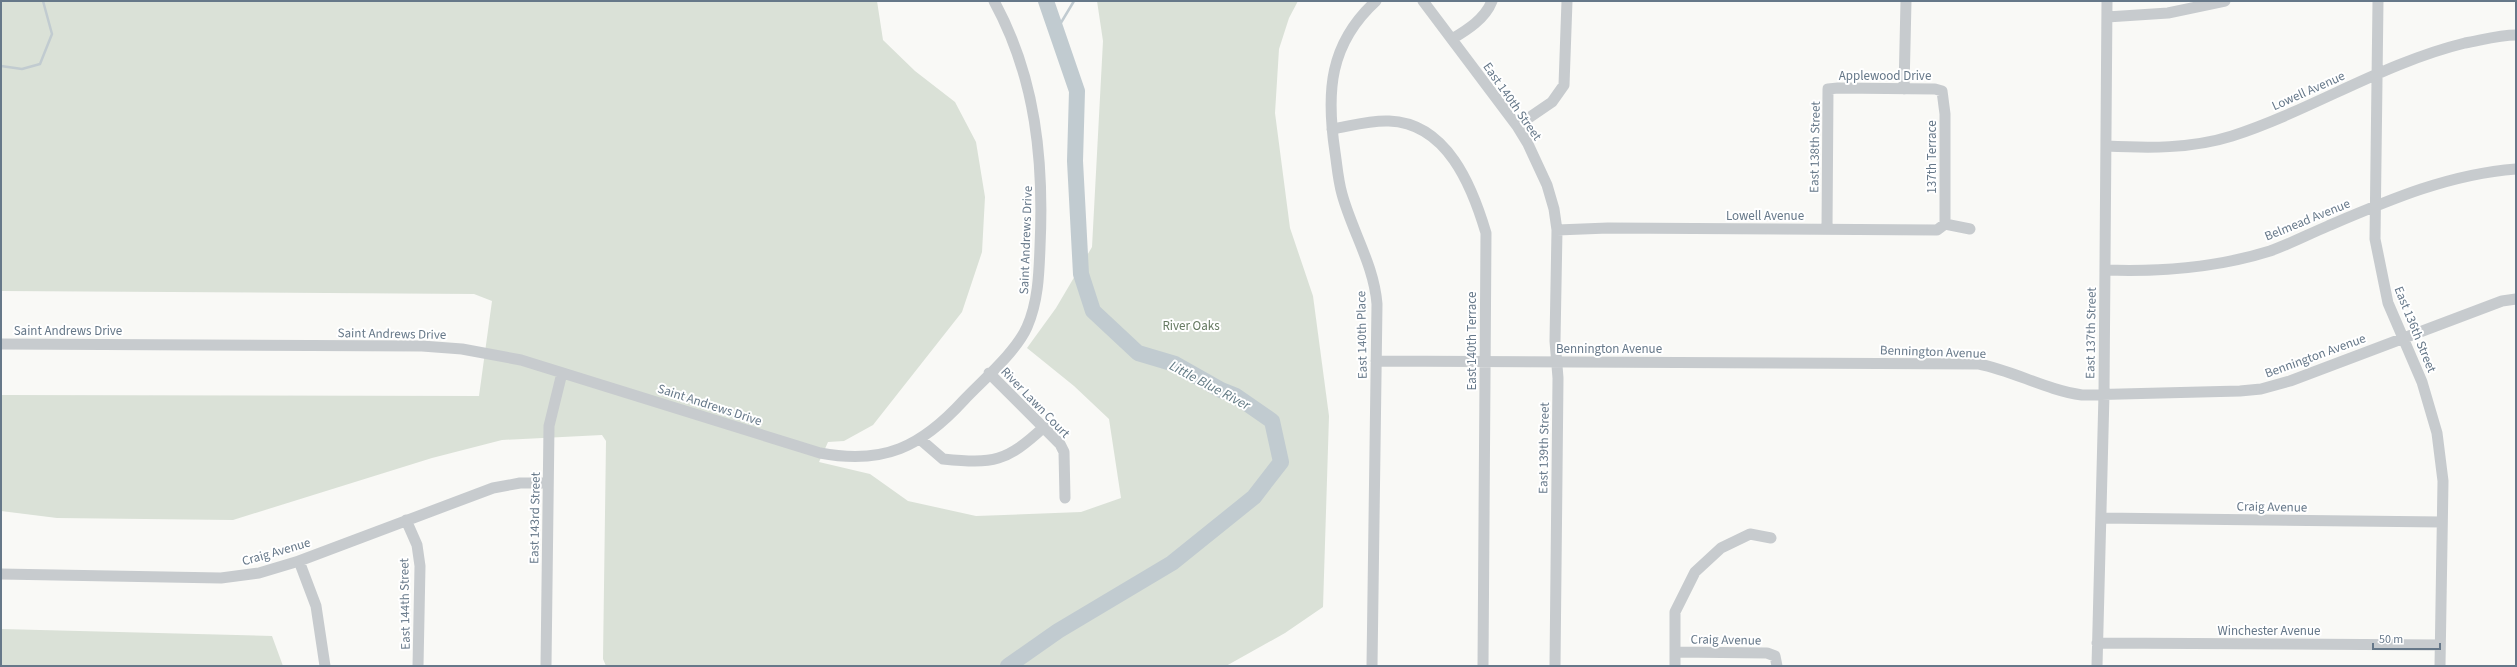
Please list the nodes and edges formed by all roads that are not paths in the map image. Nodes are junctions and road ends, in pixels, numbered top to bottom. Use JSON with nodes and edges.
{"nodes":[{"id":1,"x":994,"y":1,"type":"edge"},
{"id":2,"x":1376,"y":1,"type":"edge"},
{"id":3,"x":1423,"y":1,"type":"edge"},
{"id":4,"x":1492,"y":1,"type":"edge"},
{"id":5,"x":1568,"y":1,"type":"edge"},
{"id":6,"x":1906,"y":1,"type":"edge"},
{"id":7,"x":2107,"y":1,"type":"edge"},
{"id":8,"x":2225,"y":1,"type":"edge"},
{"id":9,"x":2378,"y":1,"type":"edge"},
{"id":10,"x":2107,"y":17,"type":"junction"},
{"id":11,"x":2516,"y":35,"type":"edge"},
{"id":12,"x":1452,"y":39,"type":"junction"},
{"id":13,"x":2377,"y":74,"type":"junction"},
{"id":14,"x":1828,"y":89,"type":"joint"},
{"id":15,"x":1904,"y":89,"type":"junction"},
{"id":16,"x":1942,"y":91,"type":"joint"},
{"id":17,"x":1517,"y":126,"type":"junction"},
{"id":18,"x":1332,"y":129,"type":"junction"},
{"id":19,"x":2106,"y":146,"type":"junction"},
{"id":20,"x":2516,"y":169,"type":"edge"},
{"id":21,"x":2376,"y":206,"type":"junction"},
{"id":22,"x":1945,"y":224,"type":"junction"},
{"id":23,"x":1827,"y":229,"type":"junction"},
{"id":24,"x":1970,"y":229,"type":"dead end"},
{"id":25,"x":1557,"y":230,"type":"junction"},
{"id":26,"x":2105,"y":270,"type":"junction"},
{"id":27,"x":2516,"y":299,"type":"edge"},
{"id":28,"x":2404,"y":338,"type":"junction"},
{"id":29,"x":1,"y":344,"type":"edge"},
{"id":30,"x":1376,"y":361,"type":"junction"},
{"id":31,"x":1485,"y":361,"type":"junction"},
{"id":32,"x":1557,"y":362,"type":"junction"},
{"id":33,"x":562,"y":373,"type":"junction"},
{"id":34,"x":989,"y":373,"type":"junction"},
{"id":35,"x":2104,"y":394,"type":"junction"},
{"id":36,"x":1044,"y":427,"type":"junction"},
{"id":37,"x":921,"y":440,"type":"junction"},
{"id":38,"x":548,"y":483,"type":"junction"},
{"id":39,"x":1065,"y":498,"type":"dead end"},
{"id":40,"x":2101,"y":518,"type":"junction"},
{"id":41,"x":406,"y":520,"type":"junction"},
{"id":42,"x":2442,"y":522,"type":"junction"},
{"id":43,"x":1771,"y":538,"type":"dead end"},
{"id":44,"x":299,"y":561,"type":"junction"},
{"id":45,"x":1,"y":574,"type":"edge"},
{"id":46,"x":2097,"y":643,"type":"junction"},
{"id":47,"x":2440,"y":645,"type":"junction"},
{"id":48,"x":1676,"y":652,"type":"junction"},
{"id":49,"x":1776,"y":661,"type":"edge"},
{"id":50,"x":324,"y":666,"type":"edge"},
{"id":51,"x":418,"y":666,"type":"edge"},
{"id":52,"x":546,"y":666,"type":"edge"},
{"id":53,"x":1372,"y":666,"type":"edge"},
{"id":54,"x":1483,"y":666,"type":"edge"},
{"id":55,"x":1555,"y":666,"type":"edge"},
{"id":56,"x":1675,"y":666,"type":"edge"},
{"id":57,"x":2097,"y":666,"type":"edge"},
{"id":58,"x":2440,"y":666,"type":"edge"}],
"edges":[{"from":1,"to":34,"type":"street","name":"Saint Andrews Drive"},
{"from":2,"to":18,"type":"street","name":"East 140th Place"},
{"from":3,"to":12,"type":"street","name":"East 140th Street"},
{"from":4,"to":12,"type":"street"},
{"from":5,"to":17,"type":"street"},
{"from":6,"to":15,"type":"street"},
{"from":7,"to":10,"type":"street","name":"East 137th Street"},
{"from":8,"to":10,"type":"street"},
{"from":9,"to":13,"type":"street","name":"East 136th Street"},
{"from":10,"to":19,"type":"street","name":"East 137th Street"},
{"from":11,"to":13,"type":"street","name":"Lowell Avenue"},
{"from":12,"to":17,"type":"street","name":"East 140th Street"},
{"from":13,"to":19,"type":"street","name":"Lowell Avenue"},
{"from":13,"to":21,"type":"street","name":"East 136th Street"},
{"from":14,"to":15,"type":"street","name":"Applewood Drive"},
{"from":14,"to":23,"type":"street","name":"East 138th Street"},
{"from":15,"to":16,"type":"street","name":"Applewood Drive"},
{"from":16,"to":22,"type":"street","name":"137th Terrace"},
{"from":17,"to":25,"type":"street","name":"East 140th Street"},
{"from":18,"to":30,"type":"street","name":"East 140th Place"},
{"from":18,"to":31,"type":"street","name":"East 140th Terrace"},
{"from":19,"to":26,"type":"street","name":"East 137th Street"},
{"from":20,"to":21,"type":"street","name":"Belmead Avenue"},
{"from":21,"to":26,"type":"street","name":"Belmead Avenue"},
{"from":21,"to":28,"type":"street","name":"East 136th Street"},
{"from":22,"to":23,"type":"street","name":"Lowell Avenue"},
{"from":22,"to":24,"type":"street","name":"Lowell Avenue"},
{"from":23,"to":25,"type":"street","name":"Lowell Avenue"},
{"from":25,"to":32,"type":"street","name":"East 139th Street"},
{"from":26,"to":35,"type":"street","name":"East 137th Street"},
{"from":27,"to":28,"type":"street","name":"Bennington Avenue"},
{"from":28,"to":35,"type":"street","name":"Bennington Avenue"},
{"from":28,"to":42,"type":"street","name":"East 136th Street"},
{"from":29,"to":33,"type":"street","name":"Saint Andrews Drive"},
{"from":30,"to":31,"type":"street","name":"Bennington Avenue"},
{"from":30,"to":53,"type":"street","name":"East 140th Place"},
{"from":31,"to":32,"type":"street","name":"Bennington Avenue"},
{"from":31,"to":54,"type":"street","name":"East 140th Terrace"},
{"from":32,"to":35,"type":"street","name":"Bennington Avenue"},
{"from":32,"to":55,"type":"street","name":"East 139th Street"},
{"from":33,"to":37,"type":"street","name":"Saint Andrews Drive"},
{"from":33,"to":38,"type":"street","name":"East 143rd Street"},
{"from":34,"to":36,"type":"street","name":"River Lawn Court"},
{"from":34,"to":37,"type":"street","name":"Saint Andrews Drive"},
{"from":35,"to":40,"type":"street","name":"East 137th Street"},
{"from":36,"to":37,"type":"street"},
{"from":36,"to":39,"type":"street","name":"River Lawn Court"},
{"from":38,"to":41,"type":"street","name":"Craig Avenue"},
{"from":38,"to":52,"type":"street","name":"East 143rd Street"},
{"from":40,"to":42,"type":"street","name":"Craig Avenue"},
{"from":40,"to":46,"type":"street","name":"East 137th Street"},
{"from":41,"to":44,"type":"street","name":"Craig Avenue"},
{"from":41,"to":51,"type":"street","name":"East 144th Street"},
{"from":42,"to":47,"type":"street","name":"East 136th Street"},
{"from":43,"to":48,"type":"street"},
{"from":44,"to":45,"type":"street","name":"Craig Avenue"},
{"from":44,"to":50,"type":"street"},
{"from":46,"to":47,"type":"street","name":"Winchester Avenue"},
{"from":46,"to":57,"type":"street","name":"East 137th Street"},
{"from":47,"to":58,"type":"street","name":"East 136th Street"},
{"from":48,"to":49,"type":"street","name":"Craig Avenue"},
{"from":48,"to":56,"type":"street"}]}
